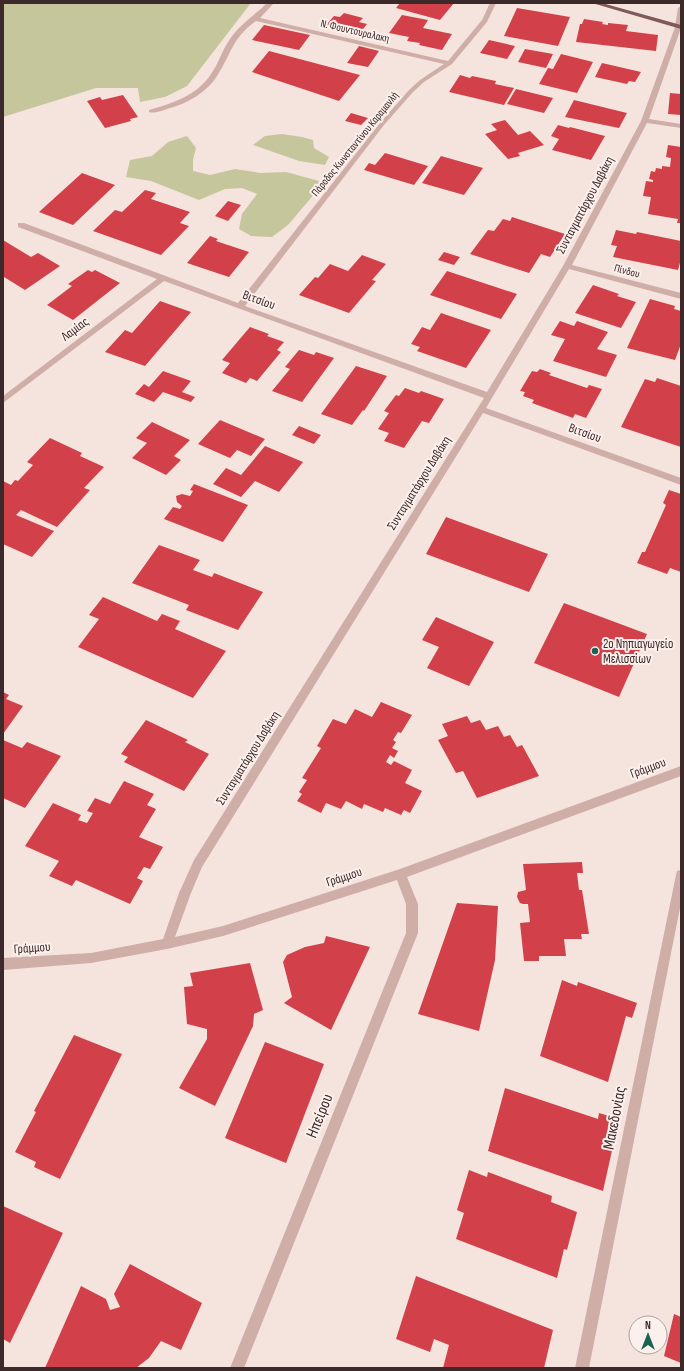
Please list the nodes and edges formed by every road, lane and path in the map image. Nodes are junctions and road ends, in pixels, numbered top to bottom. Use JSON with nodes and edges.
{"nodes":[{"id":1,"x":271,"y":3,"type":"edge"},
{"id":2,"x":493,"y":3,"type":"edge"},
{"id":3,"x":595,"y":3,"type":"edge"},
{"id":4,"x":681,"y":8,"type":"edge"},
{"id":5,"x":256,"y":19,"type":"junction"},
{"id":6,"x":680,"y":27,"type":"edge"},
{"id":7,"x":450,"y":63,"type":"junction"},
{"id":8,"x":151,"y":111,"type":"dead end"},
{"id":9,"x":645,"y":121,"type":"junction"},
{"id":10,"x":681,"y":126,"type":"edge"},
{"id":11,"x":21,"y":225,"type":"dead end"},
{"id":12,"x":567,"y":266,"type":"junction"},
{"id":13,"x":163,"y":278,"type":"junction"},
{"id":14,"x":681,"y":296,"type":"edge"},
{"id":15,"x":240,"y":307,"type":"junction"},
{"id":16,"x":488,"y":396,"type":"junction"},
{"id":17,"x":3,"y":400,"type":"edge"},
{"id":18,"x":481,"y":409,"type":"junction"},
{"id":19,"x":681,"y":482,"type":"edge"},
{"id":20,"x":681,"y":771,"type":"edge"},
{"id":21,"x":400,"y":874,"type":"junction"},
{"id":22,"x":681,"y":875,"type":"edge"},
{"id":23,"x":167,"y":944,"type":"junction"},
{"id":24,"x":3,"y":964,"type":"edge"},
{"id":25,"x":237,"y":1368,"type":"edge"},
{"id":26,"x":582,"y":1368,"type":"edge"}],
"edges":[{"from":1,"to":5,"type":"street"},
{"from":2,"to":7,"type":"street","name":"Πάροδος Κωνσταντίνου Καραμανλή"},
{"from":3,"to":6,"type":"main road"},
{"from":4,"to":6,"type":"street","name":"Συνταγματάρχου Δαβάκη"},
{"from":5,"to":7,"type":"street","name":"Ν. Φουντουραλακη"},
{"from":5,"to":8,"type":"street"},
{"from":6,"to":9,"type":"street","name":"Συνταγματάρχου Δαβάκη"},
{"from":7,"to":15,"type":"street","name":"Πάροδος Κωνσταντίνου Καραμανλή"},
{"from":9,"to":10,"type":"street"},
{"from":9,"to":12,"type":"street","name":"Συνταγματάρχου Δαβάκη"},
{"from":11,"to":13,"type":"street","name":"Βιτσίου"},
{"from":12,"to":14,"type":"street","name":"Πίνδου"},
{"from":12,"to":16,"type":"street","name":"Συνταγματάρχου Δαβάκη"},
{"from":13,"to":15,"type":"street","name":"Βιτσίου"},
{"from":13,"to":17,"type":"street","name":"Λαμίας"},
{"from":15,"to":16,"type":"street","name":"Βιτσίου"},
{"from":16,"to":18,"type":"street","name":"Συνταγματάρχου Δαβάκη"},
{"from":18,"to":19,"type":"street","name":"Βιτσίου"},
{"from":18,"to":23,"type":"street","name":"Συνταγματάρχου Δαβάκη"},
{"from":20,"to":21,"type":"street","name":"Γράμμου"},
{"from":21,"to":23,"type":"street","name":"Γράμμου"},
{"from":21,"to":25,"type":"street","name":"Ηπείρου"},
{"from":22,"to":26,"type":"street","name":"Μακεδονίας"},
{"from":23,"to":24,"type":"street","name":"Γράμμου"}]}
